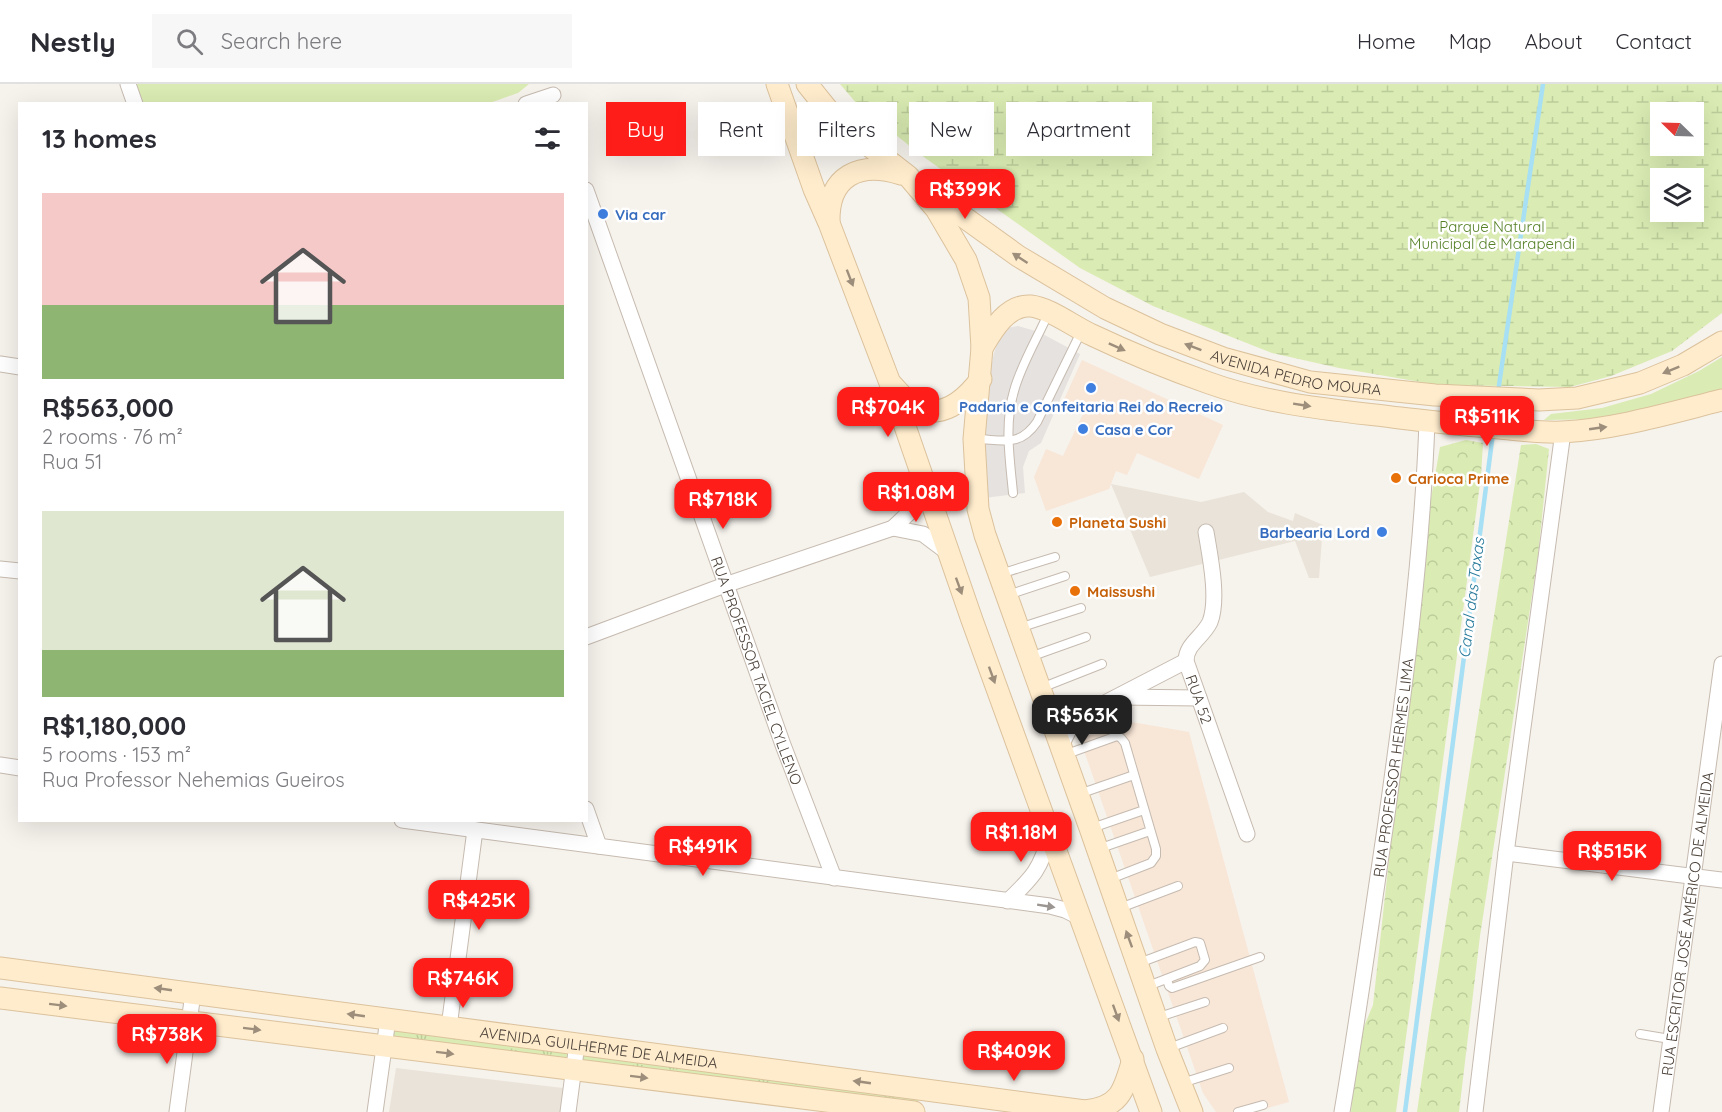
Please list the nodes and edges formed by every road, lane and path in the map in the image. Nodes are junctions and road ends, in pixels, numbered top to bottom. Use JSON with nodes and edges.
{"nodes":[{"id":1,"x":128,"y":84,"type":"edge"},
{"id":2,"x":777,"y":84,"type":"edge"},
{"id":3,"x":807,"y":84,"type":"edge"},
{"id":4,"x":553,"y":94,"type":"edge"},
{"id":5,"x":134,"y":102,"type":"edge"},
{"id":6,"x":531,"y":102,"type":"edge"},
{"id":7,"x":908,"y":176,"type":"junction"},
{"id":8,"x":588,"y":196,"type":"edge"},
{"id":9,"x":829,"y":223,"type":"junction"},
{"id":10,"x":1048,"y":313,"type":"junction"},
{"id":11,"x":1081,"y":330,"type":"junction"},
{"id":12,"x":1722,"y":342,"type":"edge"},
{"id":13,"x":982,"y":348,"type":"junction"},
{"id":14,"x":0,"y":364,"type":"edge"},
{"id":15,"x":18,"y":367,"type":"edge"},
{"id":16,"x":981,"y":379,"type":"junction"},
{"id":17,"x":890,"y":383,"type":"junction"},
{"id":18,"x":1722,"y":400,"type":"edge"},
{"id":19,"x":1432,"y":422,"type":"junction"},
{"id":20,"x":1563,"y":432,"type":"junction"},
{"id":21,"x":974,"y":439,"type":"junction"},
{"id":22,"x":1009,"y":440,"type":"junction"},
{"id":23,"x":922,"y":481,"type":"junction"},
{"id":24,"x":1013,"y":493,"type":"dead end"},
{"id":25,"x":893,"y":528,"type":"junction"},
{"id":26,"x":1206,"y":532,"type":"dead end"},
{"id":27,"x":947,"y":552,"type":"junction"},
{"id":28,"x":1055,"y":557,"type":"dead end"},
{"id":29,"x":0,"y":569,"type":"edge"},
{"id":30,"x":18,"y":571,"type":"edge"},
{"id":31,"x":999,"y":574,"type":"junction"},
{"id":32,"x":1065,"y":576,"type":"dead end"},
{"id":33,"x":725,"y":585,"type":"junction"},
{"id":34,"x":1006,"y":595,"type":"junction"},
{"id":35,"x":1081,"y":608,"type":"dead end"},
{"id":36,"x":1018,"y":628,"type":"junction"},
{"id":37,"x":588,"y":635,"type":"edge"},
{"id":38,"x":1086,"y":637,"type":"dead end"},
{"id":39,"x":1028,"y":657,"type":"junction"},
{"id":40,"x":1186,"y":661,"type":"junction"},
{"id":41,"x":1102,"y":664,"type":"dead end"},
{"id":42,"x":1722,"y":664,"type":"edge"},
{"id":43,"x":1042,"y":696,"type":"junction"},
{"id":44,"x":1115,"y":697,"type":"junction"},
{"id":45,"x":1199,"y":698,"type":"junction"},
{"id":46,"x":1074,"y":718,"type":"junction"},
{"id":47,"x":1063,"y":751,"type":"junction"},
{"id":48,"x":0,"y":765,"type":"edge"},
{"id":49,"x":18,"y":768,"type":"edge"},
{"id":50,"x":1134,"y":775,"type":"junction"},
{"id":51,"x":1078,"y":795,"type":"junction"},
{"id":52,"x":1144,"y":810,"type":"junction"},
{"id":53,"x":588,"y":815,"type":"edge"},
{"id":54,"x":417,"y":822,"type":"edge"},
{"id":55,"x":1090,"y":828,"type":"junction"},
{"id":56,"x":476,"y":830,"type":"junction"},
{"id":57,"x":1150,"y":831,"type":"junction"},
{"id":58,"x":1051,"y":834,"type":"junction"},
{"id":59,"x":1247,"y":834,"type":"dead end"},
{"id":60,"x":599,"y":846,"type":"junction"},
{"id":61,"x":1098,"y":849,"type":"junction"},
{"id":62,"x":1506,"y":853,"type":"junction"},
{"id":63,"x":1692,"y":875,"type":"junction"},
{"id":64,"x":834,"y":878,"type":"junction"},
{"id":65,"x":1722,"y":879,"type":"edge"},
{"id":66,"x":1108,"y":880,"type":"junction"},
{"id":67,"x":1178,"y":886,"type":"dead end"},
{"id":68,"x":1008,"y":901,"type":"junction"},
{"id":69,"x":1119,"y":909,"type":"junction"},
{"id":70,"x":1082,"y":918,"type":"junction"},
{"id":71,"x":1260,"y":957,"type":"dead end"},
{"id":72,"x":1138,"y":963,"type":"junction"},
{"id":73,"x":0,"y":968,"type":"edge"},
{"id":74,"x":1167,"y":979,"type":"junction"},
{"id":75,"x":1146,"y":986,"type":"junction"},
{"id":76,"x":193,"y":993,"type":"junction"},
{"id":77,"x":0,"y":998,"type":"edge"},
{"id":78,"x":1205,"y":1002,"type":"dead end"},
{"id":79,"x":1157,"y":1018,"type":"junction"},
{"id":80,"x":388,"y":1019,"type":"junction"},
{"id":81,"x":189,"y":1021,"type":"junction"},
{"id":82,"x":449,"y":1027,"type":"junction"},
{"id":83,"x":1223,"y":1028,"type":"dead end"},
{"id":84,"x":1640,"y":1034,"type":"dead end"},
{"id":85,"x":1670,"y":1039,"type":"junction"},
{"id":86,"x":577,"y":1044,"type":"junction"},
{"id":87,"x":384,"y":1046,"type":"junction"},
{"id":88,"x":1167,"y":1049,"type":"junction"},
{"id":89,"x":1132,"y":1059,"type":"junction"},
{"id":90,"x":1229,"y":1068,"type":"dead end"},
{"id":91,"x":573,"y":1069,"type":"junction"},
{"id":92,"x":1180,"y":1083,"type":"junction"},
{"id":93,"x":920,"y":1090,"type":"junction"},
{"id":94,"x":1263,"y":1105,"type":"dead end"},
{"id":95,"x":177,"y":1112,"type":"edge"},
{"id":96,"x":375,"y":1112,"type":"edge"},
{"id":97,"x":568,"y":1112,"type":"edge"},
{"id":98,"x":915,"y":1112,"type":"edge"},
{"id":99,"x":1151,"y":1112,"type":"edge"},
{"id":100,"x":1192,"y":1112,"type":"edge"},
{"id":101,"x":1238,"y":1112,"type":"edge"},
{"id":102,"x":1342,"y":1112,"type":"edge"},
{"id":103,"x":1475,"y":1112,"type":"edge"},
{"id":104,"x":1661,"y":1112,"type":"edge"}],
"edges":[{"from":1,"to":5,"type":"street"},
{"from":2,"to":9,"type":"street"},
{"from":3,"to":7,"type":"street"},
{"from":4,"to":6,"type":"street"},
{"from":7,"to":9,"type":"street"},
{"from":12,"to":7,"type":"street","name":"AVENIDA PEDRO MOURA","one_way":true},
{"from":7,"to":13,"type":"street"},
{"from":8,"to":33,"type":"street","name":"RUA PROFESSOR TACIEL CYLLENO"},
{"from":9,"to":17,"type":"street","one_way":true},
{"from":10,"to":11,"type":"street","name":"AVENIDA PEDRO MOURA"},
{"from":10,"to":13,"type":"street","name":"AVENIDA PEDRO MOURA"},
{"from":10,"to":22,"type":"lane"},
{"from":11,"to":19,"type":"street","name":"AVENIDA PEDRO MOURA","one_way":true},
{"from":11,"to":22,"type":"lane"},
{"from":13,"to":16,"type":"street"},
{"from":14,"to":15,"type":"street"},
{"from":16,"to":17,"type":"street"},
{"from":16,"to":21,"type":"street"},
{"from":17,"to":23,"type":"street"},
{"from":20,"to":18,"type":"street","name":"AVENIDA PEDRO MOURA","one_way":true},
{"from":19,"to":20,"type":"street","name":"AVENIDA PEDRO MOURA"},
{"from":19,"to":102,"type":"street","name":"RUA PROFESSOR HERMES LIMA"},
{"from":20,"to":62,"type":"street"},
{"from":21,"to":22,"type":"lane"},
{"from":21,"to":31,"type":"street"},
{"from":22,"to":24,"type":"lane"},
{"from":23,"to":25,"type":"street"},
{"from":23,"to":27,"type":"street"},
{"from":25,"to":27,"type":"street"},
{"from":25,"to":33,"type":"street"},
{"from":26,"to":40,"type":"street","name":"RUA 52"},
{"from":27,"to":58,"type":"street","one_way":true},
{"from":28,"to":31,"type":"lane"},
{"from":29,"to":30,"type":"street"},
{"from":31,"to":34,"type":"street"},
{"from":32,"to":34,"type":"lane"},
{"from":33,"to":37,"type":"street"},
{"from":33,"to":64,"type":"street","name":"RUA PROFESSOR TACIEL CYLLENO"},
{"from":34,"to":36,"type":"street"},
{"from":35,"to":36,"type":"lane"},
{"from":36,"to":39,"type":"street"},
{"from":38,"to":39,"type":"lane"},
{"from":39,"to":43,"type":"street"},
{"from":40,"to":44,"type":"street"},
{"from":40,"to":45,"type":"street","name":"RUA 52"},
{"from":41,"to":43,"type":"lane"},
{"from":42,"to":63,"type":"street","name":"RUA ESCRITOR JOSÉ AMÉRICO DE ALMEIDA"},
{"from":43,"to":46,"type":"street"},
{"from":43,"to":47,"type":"street"},
{"from":44,"to":45,"type":"street"},
{"from":44,"to":46,"type":"street"},
{"from":45,"to":59,"type":"street","name":"RUA 52"},
{"from":46,"to":47,"type":"street"},
{"from":47,"to":50,"type":"lane"},
{"from":47,"to":51,"type":"street"},
{"from":48,"to":49,"type":"street"},
{"from":50,"to":51,"type":"lane"},
{"from":50,"to":52,"type":"lane"},
{"from":51,"to":55,"type":"street"},
{"from":52,"to":55,"type":"lane"},
{"from":52,"to":57,"type":"lane"},
{"from":53,"to":60,"type":"street"},
{"from":54,"to":56,"type":"street"},
{"from":55,"to":61,"type":"street"},
{"from":56,"to":60,"type":"street"},
{"from":56,"to":82,"type":"street"},
{"from":57,"to":61,"type":"lane"},
{"from":57,"to":66,"type":"lane"},
{"from":58,"to":68,"type":"street"},
{"from":58,"to":70,"type":"street"},
{"from":60,"to":64,"type":"street"},
{"from":61,"to":66,"type":"street"},
{"from":62,"to":63,"type":"street"},
{"from":62,"to":103,"type":"street"},
{"from":63,"to":65,"type":"street"},
{"from":63,"to":85,"type":"street","name":"RUA ESCRITOR JOSÉ AMÉRICO DE ALMEIDA"},
{"from":64,"to":68,"type":"street"},
{"from":66,"to":69,"type":"street"},
{"from":67,"to":69,"type":"lane"},
{"from":68,"to":70,"type":"street","one_way":true},
{"from":72,"to":69,"type":"street","one_way":true},
{"from":70,"to":89,"type":"street","one_way":true},
{"from":71,"to":74,"type":"lane"},
{"from":72,"to":74,"type":"lane"},
{"from":72,"to":75,"type":"street"},
{"from":76,"to":73,"type":"street","name":"AVENIDA GUILHERME DE ALMEIDA","one_way":true},
{"from":74,"to":75,"type":"lane"},
{"from":75,"to":79,"type":"street"},
{"from":80,"to":76,"type":"street","name":"AVENIDA GUILHERME DE ALMEIDA","one_way":true},
{"from":76,"to":81,"type":"street"},
{"from":77,"to":81,"type":"street","name":"AVENIDA GUILHERME DE ALMEIDA","one_way":true},
{"from":78,"to":79,"type":"lane"},
{"from":79,"to":88,"type":"street"},
{"from":80,"to":82,"type":"street","name":"AVENIDA GUILHERME DE ALMEIDA"},
{"from":80,"to":87,"type":"street"},
{"from":81,"to":87,"type":"street","name":"AVENIDA GUILHERME DE ALMEIDA","one_way":true},
{"from":81,"to":95,"type":"street"},
{"from":82,"to":86,"type":"street","name":"AVENIDA GUILHERME DE ALMEIDA"},
{"from":83,"to":88,"type":"lane"},
{"from":84,"to":85,"type":"lane"},
{"from":85,"to":104,"type":"street","name":"RUA ESCRITOR JOSÉ AMÉRICO DE ALMEIDA"},
{"from":86,"to":91,"type":"street"},
{"from":93,"to":86,"type":"street","name":"AVENIDA GUILHERME DE ALMEIDA","one_way":true},
{"from":87,"to":91,"type":"street","name":"AVENIDA GUILHERME DE ALMEIDA","one_way":true},
{"from":87,"to":96,"type":"street"},
{"from":88,"to":92,"type":"street"},
{"from":89,"to":93,"type":"street","name":"AVENIDA GUILHERME DE ALMEIDA"},
{"from":89,"to":99,"type":"street"},
{"from":90,"to":92,"type":"lane"},
{"from":91,"to":97,"type":"street"},
{"from":91,"to":98,"type":"street","name":"AVENIDA GUILHERME DE ALMEIDA","one_way":true},
{"from":92,"to":100,"type":"street"},
{"from":93,"to":98,"type":"street"},
{"from":94,"to":101,"type":"lane"}]}
